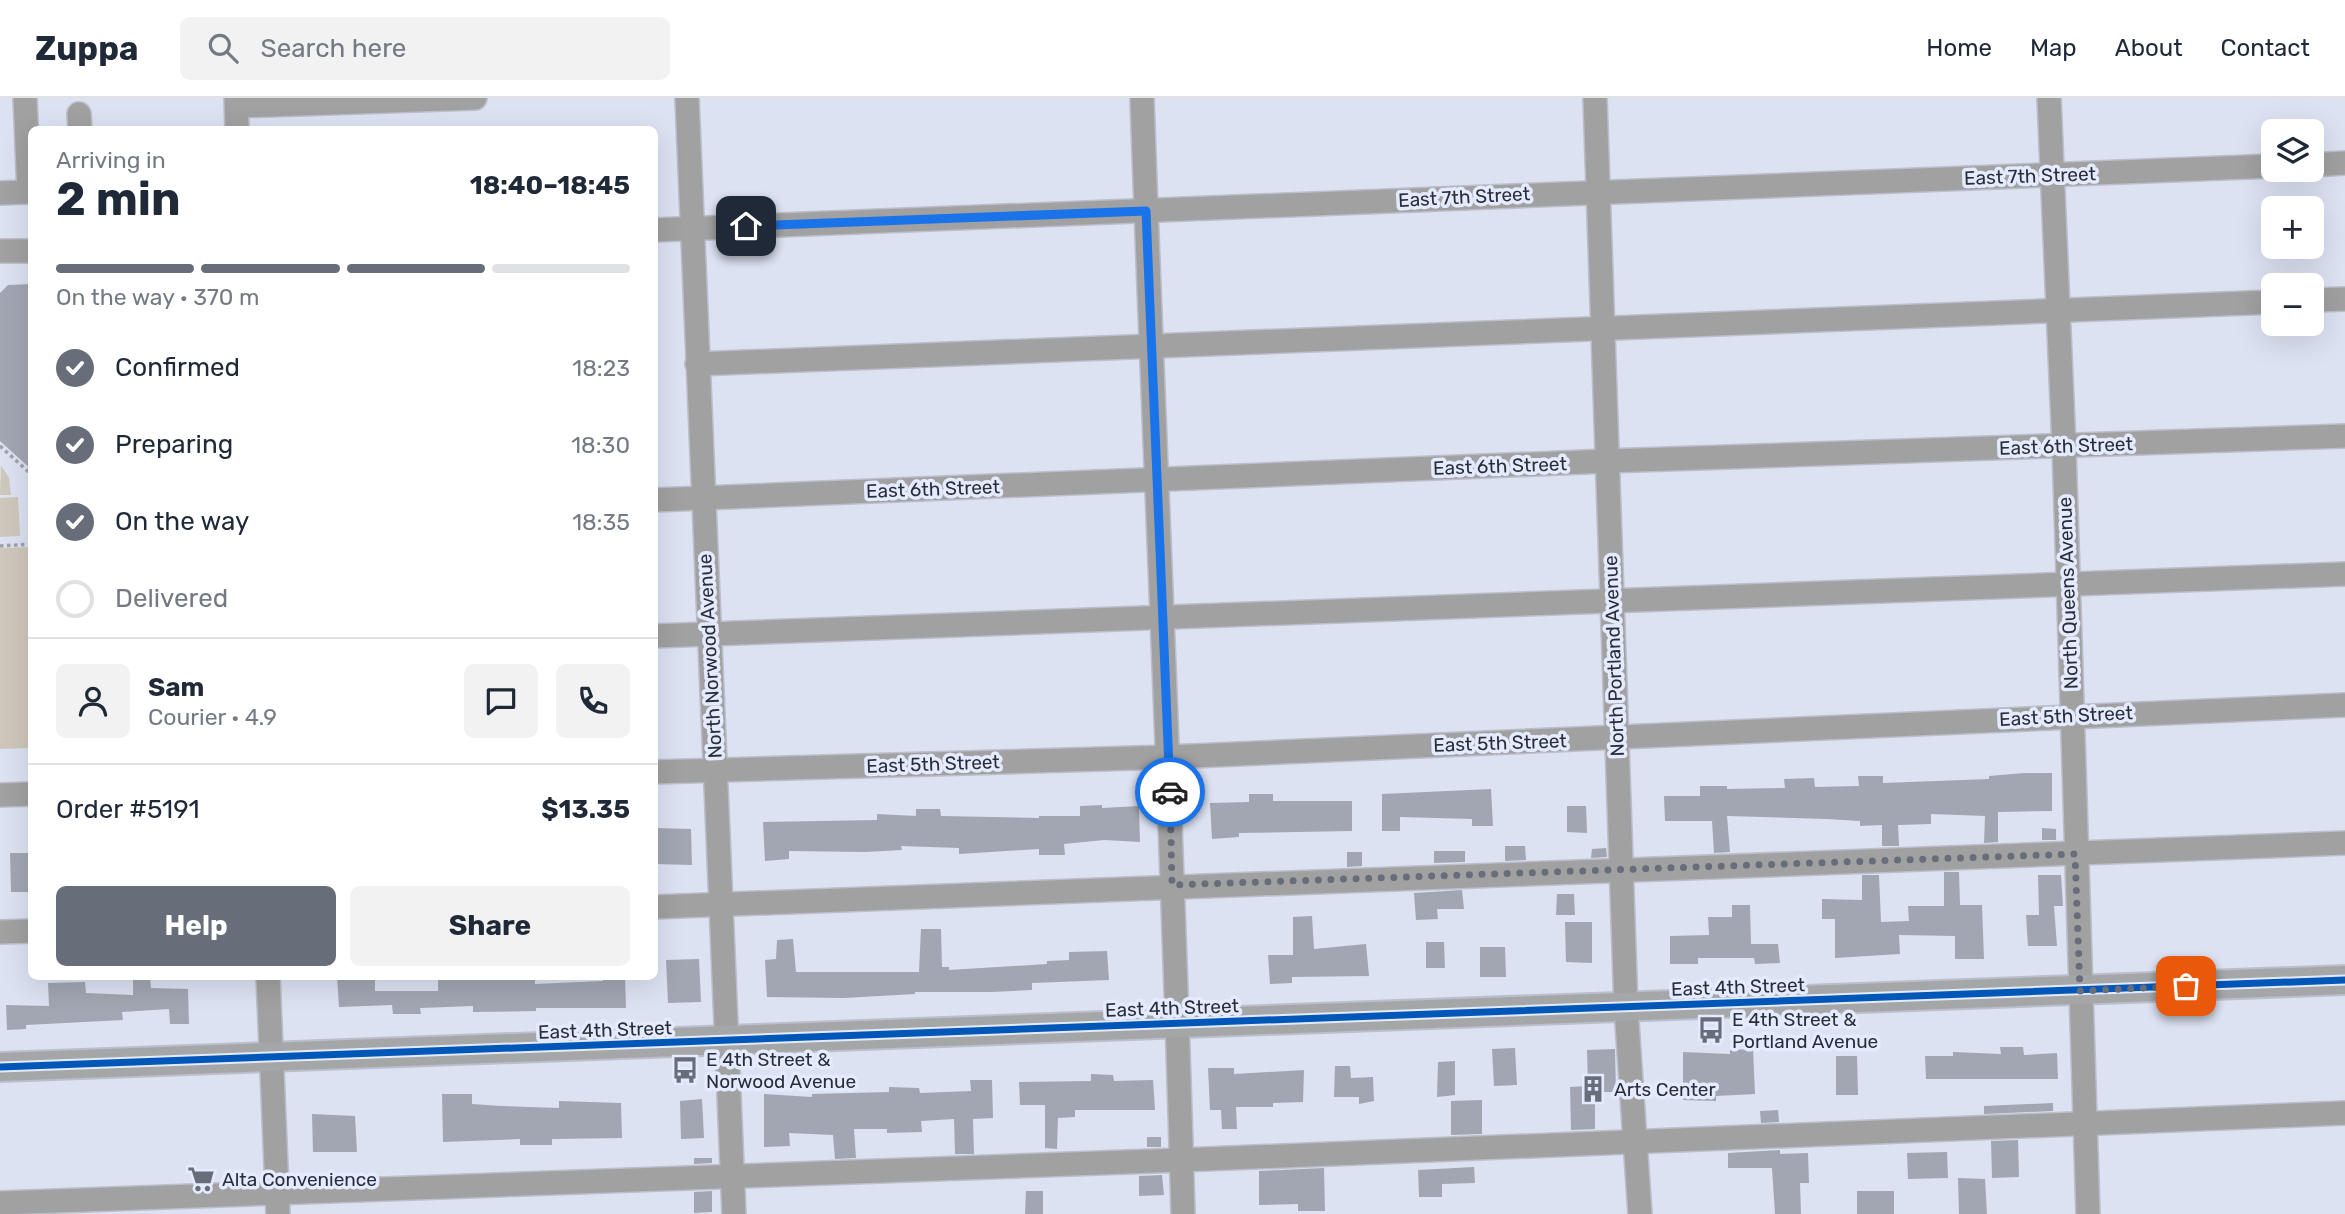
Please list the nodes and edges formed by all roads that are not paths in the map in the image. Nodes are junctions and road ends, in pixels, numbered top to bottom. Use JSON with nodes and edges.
{"nodes":[{"id":1,"x":24,"y":98,"type":"edge"},
{"id":2,"x":475,"y":98,"type":"edge"},
{"id":3,"x":687,"y":98,"type":"edge"},
{"id":4,"x":1142,"y":98,"type":"edge"},
{"id":5,"x":1595,"y":98,"type":"edge"},
{"id":6,"x":2049,"y":98,"type":"edge"},
{"id":7,"x":237,"y":102,"type":"edge"},
{"id":8,"x":237,"y":126,"type":"edge"},
{"id":9,"x":2345,"y":163,"type":"edge"},
{"id":10,"x":2324,"y":164,"type":"edge"},
{"id":11,"x":2261,"y":166,"type":"edge"},
{"id":12,"x":28,"y":173,"type":"edge"},
{"id":13,"x":2053,"y":175,"type":"junction"},
{"id":14,"x":1597,"y":191,"type":"junction"},
{"id":15,"x":28,"y":192,"type":"edge"},
{"id":16,"x":0,"y":193,"type":"edge"},
{"id":17,"x":1146,"y":211,"type":"junction"},
{"id":18,"x":692,"y":228,"type":"junction"},
{"id":19,"x":658,"y":230,"type":"edge"},
{"id":20,"x":0,"y":251,"type":"edge"},
{"id":21,"x":28,"y":251,"type":"edge"},
{"id":22,"x":2345,"y":299,"type":"edge"},
{"id":23,"x":2324,"y":300,"type":"edge"},
{"id":24,"x":2261,"y":303,"type":"edge"},
{"id":25,"x":2059,"y":311,"type":"junction"},
{"id":26,"x":1604,"y":328,"type":"junction"},
{"id":27,"x":1150,"y":346,"type":"junction"},
{"id":28,"x":698,"y":364,"type":"junction"},
{"id":29,"x":2345,"y":436,"type":"edge"},
{"id":30,"x":2064,"y":447,"type":"junction"},
{"id":31,"x":1606,"y":461,"type":"junction"},
{"id":32,"x":1156,"y":479,"type":"junction"},
{"id":33,"x":703,"y":499,"type":"junction"},
{"id":34,"x":658,"y":500,"type":"edge"},
{"id":35,"x":2345,"y":573,"type":"edge"},
{"id":36,"x":2068,"y":584,"type":"junction"},
{"id":37,"x":1612,"y":601,"type":"junction"},
{"id":38,"x":1161,"y":617,"type":"junction"},
{"id":39,"x":708,"y":634,"type":"junction"},
{"id":40,"x":658,"y":636,"type":"edge"},
{"id":41,"x":2345,"y":705,"type":"edge"},
{"id":42,"x":2072,"y":716,"type":"junction"},
{"id":43,"x":1618,"y":738,"type":"junction"},
{"id":44,"x":1169,"y":757,"type":"junction"},
{"id":45,"x":715,"y":770,"type":"junction"},
{"id":46,"x":658,"y":772,"type":"edge"},
{"id":47,"x":28,"y":794,"type":"edge"},
{"id":48,"x":0,"y":795,"type":"edge"},
{"id":49,"x":2345,"y":843,"type":"edge"},
{"id":50,"x":2075,"y":854,"type":"junction"},
{"id":51,"x":1623,"y":870,"type":"junction"},
{"id":52,"x":1172,"y":885,"type":"junction"},
{"id":53,"x":721,"y":904,"type":"junction"},
{"id":54,"x":658,"y":907,"type":"edge"},
{"id":55,"x":28,"y":931,"type":"edge"},
{"id":56,"x":0,"y":932,"type":"edge"},
{"id":57,"x":268,"y":980,"type":"edge"},
{"id":58,"x":2345,"y":980,"type":"edge"},
{"id":59,"x":2080,"y":991,"type":"junction"},
{"id":60,"x":1626,"y":1008,"type":"junction"},
{"id":61,"x":1177,"y":1024,"type":"junction"},
{"id":62,"x":729,"y":1041,"type":"junction"},
{"id":63,"x":272,"y":1058,"type":"junction"},
{"id":64,"x":0,"y":1068,"type":"edge"},
{"id":65,"x":2345,"y":1113,"type":"edge"},
{"id":66,"x":2084,"y":1122,"type":"junction"},
{"id":67,"x":1636,"y":1141,"type":"junction"},
{"id":68,"x":1181,"y":1160,"type":"junction"},
{"id":69,"x":733,"y":1177,"type":"junction"},
{"id":70,"x":0,"y":1203,"type":"edge"},
{"id":71,"x":278,"y":1204,"type":"edge"},
{"id":72,"x":734,"y":1214,"type":"edge"},
{"id":73,"x":1183,"y":1214,"type":"edge"},
{"id":74,"x":1640,"y":1214,"type":"edge"},
{"id":75,"x":2088,"y":1214,"type":"edge"}],
"edges":[{"from":1,"to":12,"type":"street"},
{"from":2,"to":7,"type":"street"},
{"from":3,"to":18,"type":"street","name":"North Norwood Avenue"},
{"from":4,"to":17,"type":"street"},
{"from":5,"to":14,"type":"street","name":"North Portland Avenue"},
{"from":6,"to":13,"type":"street","name":"North Queens Avenue"},
{"from":7,"to":8,"type":"street"},
{"from":9,"to":10,"type":"street"},
{"from":11,"to":13,"type":"street","name":"East 7th Street"},
{"from":13,"to":14,"type":"street","name":"East 7th Street"},
{"from":13,"to":25,"type":"street","name":"North Queens Avenue"},
{"from":14,"to":17,"type":"street","name":"East 7th Street"},
{"from":14,"to":26,"type":"street","name":"North Portland Avenue"},
{"from":15,"to":16,"type":"street"},
{"from":17,"to":18,"type":"street","name":"East 7th Street"},
{"from":17,"to":27,"type":"street"},
{"from":18,"to":19,"type":"street","name":"East 7th Street"},
{"from":18,"to":28,"type":"street","name":"North Norwood Avenue"},
{"from":20,"to":21,"type":"street"},
{"from":22,"to":23,"type":"street"},
{"from":24,"to":25,"type":"street"},
{"from":25,"to":26,"type":"street"},
{"from":25,"to":30,"type":"street","name":"North Queens Avenue"},
{"from":26,"to":27,"type":"street"},
{"from":26,"to":31,"type":"street","name":"North Portland Avenue"},
{"from":27,"to":28,"type":"street"},
{"from":27,"to":32,"type":"street"},
{"from":28,"to":33,"type":"street","name":"North Norwood Avenue"},
{"from":29,"to":30,"type":"street","name":"East 6th Street"},
{"from":30,"to":31,"type":"street","name":"East 6th Street"},
{"from":30,"to":36,"type":"street","name":"North Queens Avenue"},
{"from":31,"to":32,"type":"street","name":"East 6th Street"},
{"from":31,"to":37,"type":"street","name":"North Portland Avenue"},
{"from":32,"to":33,"type":"street","name":"East 6th Street"},
{"from":32,"to":38,"type":"street"},
{"from":33,"to":34,"type":"street","name":"East 6th Street"},
{"from":33,"to":39,"type":"street","name":"North Norwood Avenue"},
{"from":35,"to":36,"type":"street"},
{"from":36,"to":37,"type":"street"},
{"from":36,"to":42,"type":"street","name":"North Queens Avenue"},
{"from":37,"to":38,"type":"street"},
{"from":37,"to":43,"type":"street","name":"North Portland Avenue"},
{"from":38,"to":39,"type":"street"},
{"from":38,"to":44,"type":"street"},
{"from":39,"to":40,"type":"street"},
{"from":39,"to":45,"type":"street","name":"North Norwood Avenue"},
{"from":41,"to":42,"type":"street","name":"East 5th Street"},
{"from":42,"to":43,"type":"street","name":"East 5th Street"},
{"from":42,"to":50,"type":"street","name":"North Queens Avenue"},
{"from":43,"to":44,"type":"street","name":"East 5th Street"},
{"from":43,"to":51,"type":"street","name":"North Portland Avenue"},
{"from":44,"to":45,"type":"street","name":"East 5th Street"},
{"from":44,"to":52,"type":"street"},
{"from":45,"to":46,"type":"street","name":"East 5th Street"},
{"from":45,"to":53,"type":"street","name":"North Norwood Avenue"},
{"from":47,"to":48,"type":"street"},
{"from":49,"to":50,"type":"street"},
{"from":50,"to":51,"type":"street"},
{"from":50,"to":59,"type":"street","name":"North Queens Avenue"},
{"from":51,"to":52,"type":"street"},
{"from":51,"to":60,"type":"street","name":"North Portland Avenue"},
{"from":52,"to":53,"type":"street"},
{"from":52,"to":61,"type":"street"},
{"from":53,"to":54,"type":"street"},
{"from":53,"to":62,"type":"street","name":"North Norwood Avenue"},
{"from":55,"to":56,"type":"street"},
{"from":57,"to":63,"type":"street"},
{"from":58,"to":59,"type":"main road","name":"East 4th Street"},
{"from":59,"to":60,"type":"main road","name":"East 4th Street"},
{"from":59,"to":66,"type":"street","name":"North Queens Avenue"},
{"from":60,"to":61,"type":"main road","name":"East 4th Street"},
{"from":60,"to":67,"type":"street","name":"North Portland Avenue"},
{"from":61,"to":62,"type":"main road","name":"East 4th Street"},
{"from":61,"to":68,"type":"street"},
{"from":62,"to":63,"type":"main road","name":"East 4th Street"},
{"from":62,"to":69,"type":"street","name":"North Norwood Avenue"},
{"from":63,"to":64,"type":"main road","name":"East 4th Street"},
{"from":63,"to":71,"type":"street"},
{"from":65,"to":66,"type":"street"},
{"from":66,"to":67,"type":"street"},
{"from":66,"to":75,"type":"street","name":"North Queens Avenue"},
{"from":67,"to":68,"type":"street"},
{"from":67,"to":74,"type":"street","name":"North Portland Avenue"},
{"from":68,"to":69,"type":"street"},
{"from":68,"to":73,"type":"street"},
{"from":69,"to":71,"type":"street"},
{"from":69,"to":72,"type":"street","name":"North Norwood Avenue"},
{"from":70,"to":71,"type":"street"}]}
